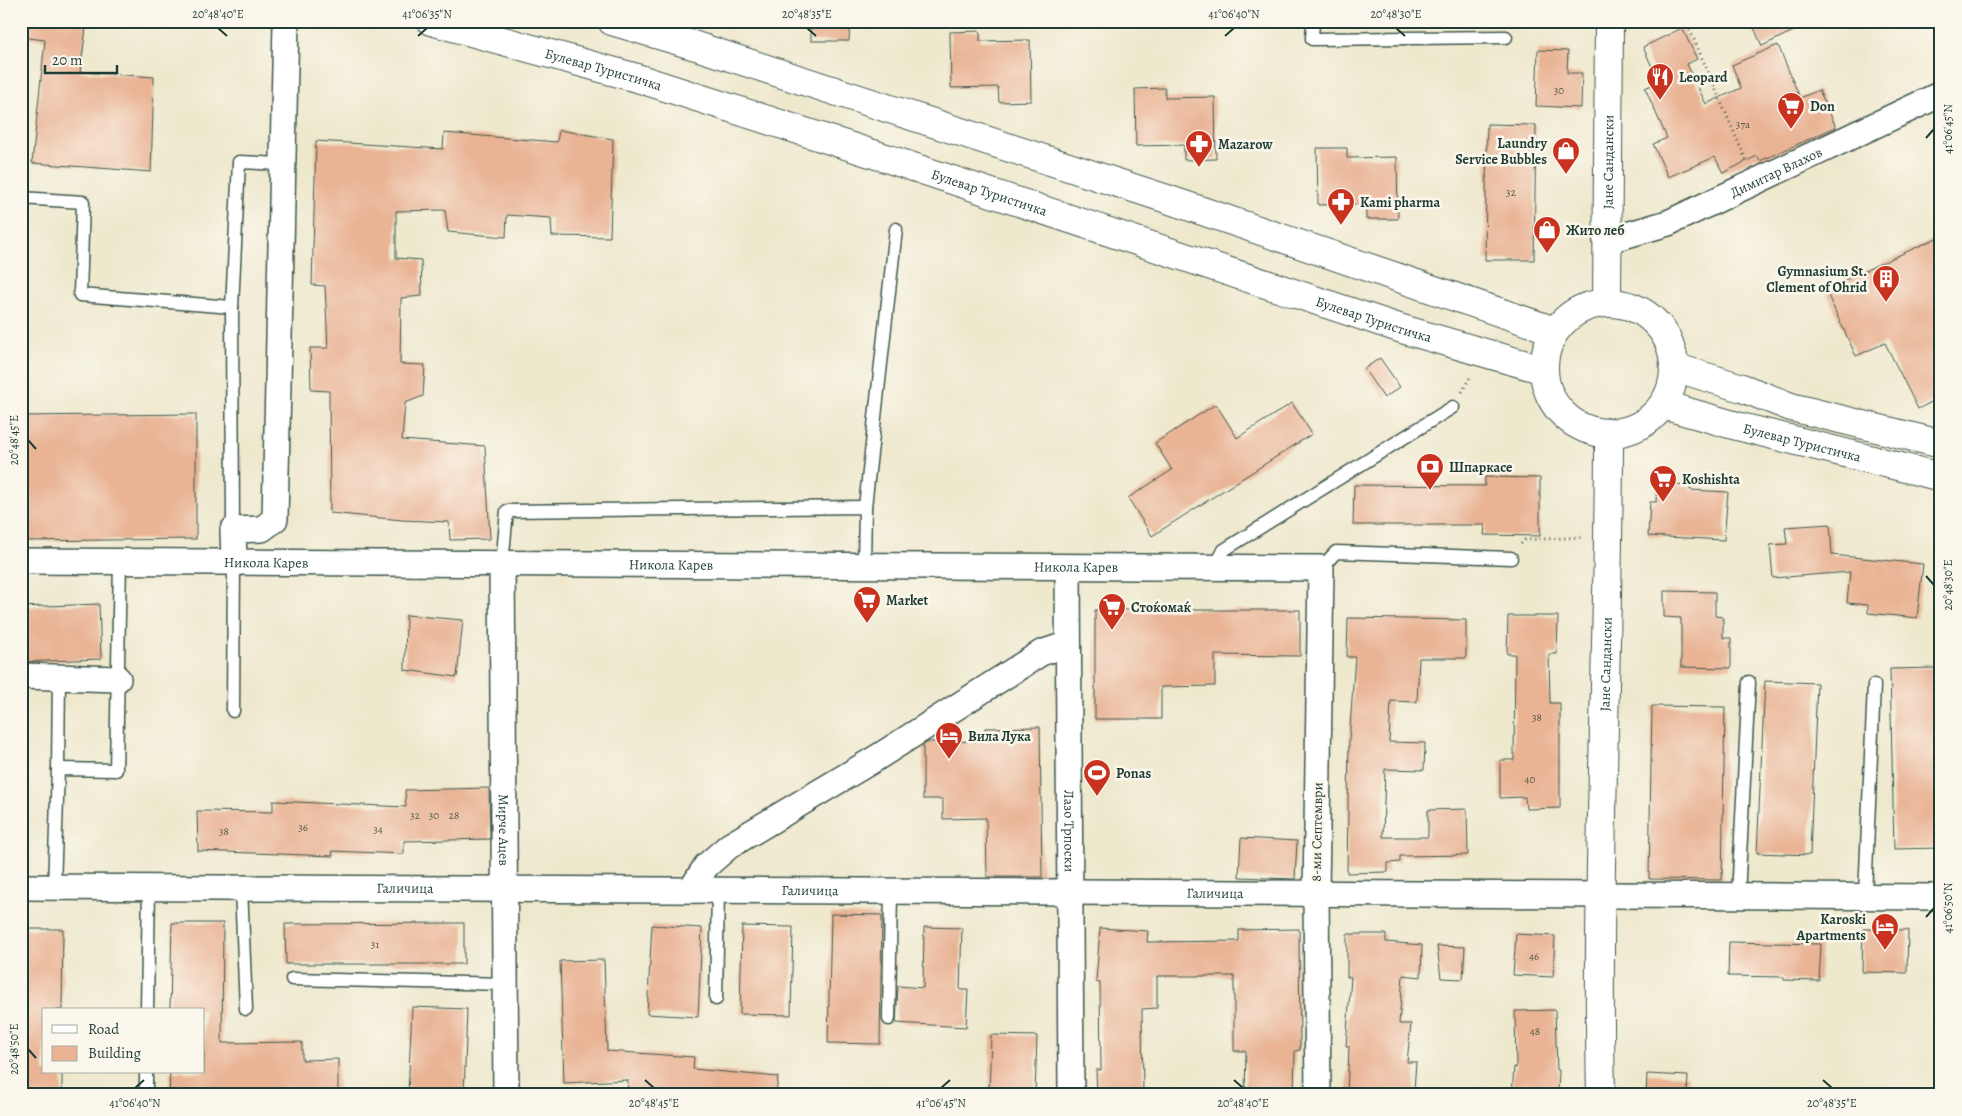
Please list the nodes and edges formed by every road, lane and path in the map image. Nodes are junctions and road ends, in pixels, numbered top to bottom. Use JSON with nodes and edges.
{"nodes":[{"id":1,"x":286,"y":21,"type":"edge"},
{"id":2,"x":431,"y":21,"type":"edge"},
{"id":3,"x":612,"y":21,"type":"edge"},
{"id":4,"x":1313,"y":21,"type":"edge"},
{"id":5,"x":1609,"y":21,"type":"edge"},
{"id":6,"x":1686,"y":21,"type":"edge"},
{"id":7,"x":1506,"y":37,"type":"dead end"},
{"id":8,"x":1941,"y":94,"type":"edge"},
{"id":9,"x":1744,"y":157,"type":"dead end"},
{"id":10,"x":282,"y":164,"type":"junction"},
{"id":11,"x":21,"y":198,"type":"edge"},
{"id":12,"x":896,"y":230,"type":"dead end"},
{"id":13,"x":1606,"y":241,"type":"junction"},
{"id":14,"x":1607,"y":302,"type":"junction"},
{"id":15,"x":232,"y":307,"type":"junction"},
{"id":16,"x":1556,"y":331,"type":"junction"},
{"id":17,"x":1484,"y":352,"type":"junction"},
{"id":18,"x":1674,"y":367,"type":"junction"},
{"id":19,"x":1544,"y":370,"type":"junction"},
{"id":20,"x":1663,"y":405,"type":"junction"},
{"id":21,"x":1453,"y":407,"type":"joint"},
{"id":22,"x":1608,"y":432,"type":"junction"},
{"id":23,"x":1941,"y":444,"type":"edge"},
{"id":24,"x":1941,"y":477,"type":"edge"},
{"id":25,"x":865,"y":506,"type":"junction"},
{"id":26,"x":233,"y":530,"type":"junction"},
{"id":27,"x":1608,"y":535,"type":"junction"},
{"id":28,"x":1512,"y":558,"type":"joint"},
{"id":29,"x":21,"y":561,"type":"edge"},
{"id":30,"x":120,"y":561,"type":"junction"},
{"id":31,"x":234,"y":561,"type":"junction"},
{"id":32,"x":502,"y":565,"type":"junction"},
{"id":33,"x":864,"y":566,"type":"junction"},
{"id":34,"x":1068,"y":567,"type":"junction"},
{"id":35,"x":1216,"y":568,"type":"junction"},
{"id":36,"x":1321,"y":568,"type":"junction"},
{"id":37,"x":1068,"y":644,"type":"junction"},
{"id":38,"x":21,"y":676,"type":"edge"},
{"id":39,"x":59,"y":677,"type":"junction"},
{"id":40,"x":118,"y":678,"type":"junction"},
{"id":41,"x":1749,"y":682,"type":"dead end"},
{"id":42,"x":1874,"y":686,"type":"dead end"},
{"id":43,"x":233,"y":711,"type":"dead end"},
{"id":44,"x":58,"y":769,"type":"junction"},
{"id":45,"x":21,"y":887,"type":"edge"},
{"id":46,"x":54,"y":887,"type":"junction"},
{"id":47,"x":149,"y":887,"type":"junction"},
{"id":48,"x":240,"y":887,"type":"junction"},
{"id":49,"x":506,"y":887,"type":"junction"},
{"id":50,"x":691,"y":890,"type":"junction"},
{"id":51,"x":718,"y":890,"type":"junction"},
{"id":52,"x":891,"y":891,"type":"junction"},
{"id":53,"x":1072,"y":892,"type":"junction"},
{"id":54,"x":1316,"y":894,"type":"junction"},
{"id":55,"x":1599,"y":895,"type":"junction"},
{"id":56,"x":1738,"y":896,"type":"junction"},
{"id":57,"x":1865,"y":896,"type":"junction"},
{"id":58,"x":1941,"y":896,"type":"edge"},
{"id":59,"x":292,"y":979,"type":"dead end"},
{"id":60,"x":506,"y":984,"type":"junction"},
{"id":61,"x":716,"y":999,"type":"dead end"},
{"id":62,"x":147,"y":1008,"type":"edge"},
{"id":63,"x":246,"y":1009,"type":"dead end"},
{"id":64,"x":889,"y":1019,"type":"dead end"},
{"id":65,"x":146,"y":1074,"type":"edge"},
{"id":66,"x":146,"y":1087,"type":"dead end"},
{"id":67,"x":506,"y":1095,"type":"edge"},
{"id":68,"x":1071,"y":1095,"type":"edge"},
{"id":69,"x":1318,"y":1095,"type":"edge"},
{"id":70,"x":1601,"y":1095,"type":"edge"}],
"edges":[{"from":1,"to":10,"type":"street"},
{"from":2,"to":17,"type":"main road","name":"Булевар Туристичка"},
{"from":3,"to":16,"type":"main road"},
{"from":4,"to":7,"type":"lane"},
{"from":5,"to":13,"type":"main road","name":"Јане Сандански"},
{"from":6,"to":9,"type":"path"},
{"from":8,"to":13,"type":"street","name":"Димитар Влахов"},
{"from":10,"to":15,"type":"lane"},
{"from":10,"to":26,"type":"street"},
{"from":11,"to":15,"type":"lane"},
{"from":12,"to":25,"type":"lane"},
{"from":13,"to":14,"type":"main road","name":"Јане Сандански"},
{"from":14,"to":16,"type":"main road"},
{"from":14,"to":18,"type":"main road"},
{"from":15,"to":26,"type":"lane"},
{"from":16,"to":19,"type":"main road"},
{"from":17,"to":19,"type":"main road","name":"Булевар Туристичка"},
{"from":17,"to":21,"type":"path"},
{"from":18,"to":20,"type":"main road"},
{"from":18,"to":23,"type":"main road"},
{"from":19,"to":22,"type":"main road"},
{"from":20,"to":22,"type":"main road"},
{"from":20,"to":24,"type":"main road","name":"Булевар Туристичка"},
{"from":21,"to":35,"type":"lane"},
{"from":22,"to":27,"type":"main road","name":"Јане Сандански"},
{"from":25,"to":32,"type":"lane"},
{"from":25,"to":33,"type":"lane"},
{"from":26,"to":31,"type":"street"},
{"from":27,"to":28,"type":"path"},
{"from":27,"to":55,"type":"main road","name":"Јане Сандански"},
{"from":28,"to":36,"type":"lane"},
{"from":29,"to":30,"type":"street","name":"Никола Карев"},
{"from":30,"to":31,"type":"street","name":"Никола Карев"},
{"from":30,"to":40,"type":"lane"},
{"from":31,"to":32,"type":"street","name":"Никола Карев"},
{"from":31,"to":43,"type":"lane"},
{"from":32,"to":33,"type":"street","name":"Никола Карев"},
{"from":32,"to":49,"type":"street","name":"Мирче Ацев"},
{"from":33,"to":34,"type":"street","name":"Никола Карев"},
{"from":34,"to":35,"type":"street","name":"Никола Карев"},
{"from":34,"to":37,"type":"street","name":"Лазо Трпоски"},
{"from":35,"to":36,"type":"street","name":"Никола Карев"},
{"from":36,"to":54,"type":"street","name":"8-ми Септември"},
{"from":37,"to":50,"type":"street"},
{"from":37,"to":53,"type":"street","name":"Лазо Трпоски"},
{"from":38,"to":39,"type":"street"},
{"from":39,"to":40,"type":"street"},
{"from":39,"to":44,"type":"lane"},
{"from":40,"to":44,"type":"lane"},
{"from":41,"to":56,"type":"lane"},
{"from":42,"to":57,"type":"lane"},
{"from":44,"to":46,"type":"lane"},
{"from":45,"to":46,"type":"street","name":"Галичица"},
{"from":46,"to":47,"type":"street","name":"Галичица"},
{"from":47,"to":48,"type":"street","name":"Галичица"},
{"from":47,"to":62,"type":"lane"},
{"from":48,"to":49,"type":"street","name":"Галичица"},
{"from":48,"to":63,"type":"lane"},
{"from":49,"to":50,"type":"street","name":"Галичица"},
{"from":49,"to":60,"type":"street","name":"Мирче Ацев"},
{"from":50,"to":51,"type":"street","name":"Галичица"},
{"from":51,"to":52,"type":"street","name":"Галичица"},
{"from":51,"to":61,"type":"lane"},
{"from":52,"to":53,"type":"street","name":"Галичица"},
{"from":52,"to":64,"type":"lane"},
{"from":53,"to":54,"type":"street","name":"Галичица"},
{"from":53,"to":68,"type":"street","name":"Лазо Трпоски"},
{"from":54,"to":55,"type":"street","name":"Галичица"},
{"from":54,"to":69,"type":"street","name":"8-ми Септември"},
{"from":55,"to":56,"type":"street"},
{"from":55,"to":70,"type":"main road","name":"Јане Сандански"},
{"from":56,"to":57,"type":"street"},
{"from":57,"to":58,"type":"street"},
{"from":59,"to":60,"type":"lane"},
{"from":60,"to":67,"type":"street","name":"Мирче Ацев"},
{"from":65,"to":66,"type":"lane"}]}
